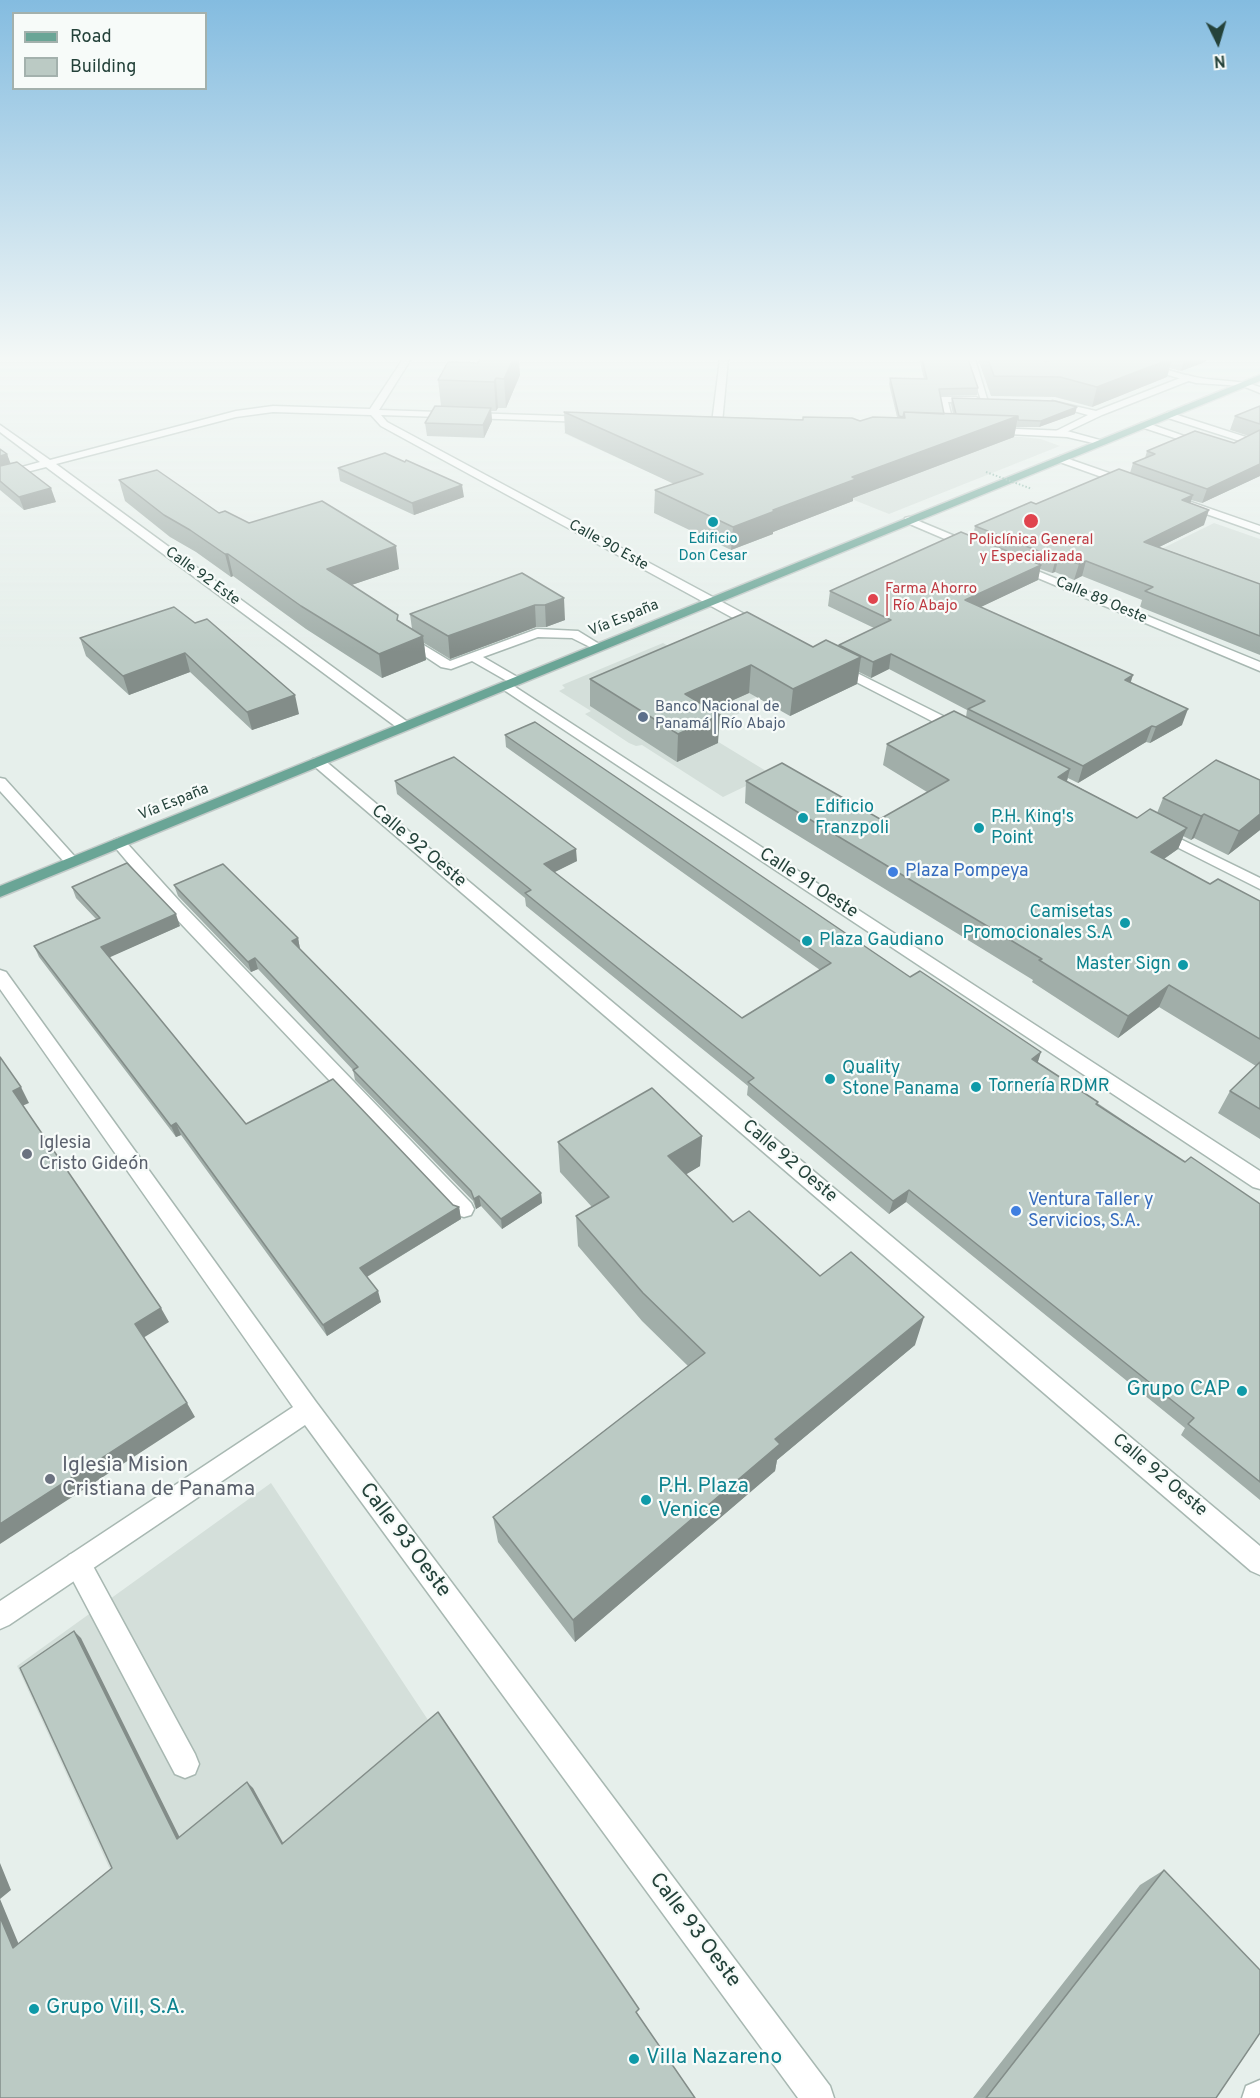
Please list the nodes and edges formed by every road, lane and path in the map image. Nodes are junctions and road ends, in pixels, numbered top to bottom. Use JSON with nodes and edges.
{"nodes":[{"id":1,"x":41,"y":457,"type":"edge"},
{"id":2,"x":68,"y":457,"type":"edge"},
{"id":3,"x":444,"y":457,"type":"edge"},
{"id":4,"x":1065,"y":457,"type":"edge"},
{"id":5,"x":1060,"y":459,"type":"junction"},
{"id":6,"x":48,"y":462,"type":"junction"},
{"id":7,"x":987,"y":472,"type":"dead end"},
{"id":8,"x":0,"y":476,"type":"edge"},
{"id":9,"x":1138,"y":487,"type":"edge"},
{"id":10,"x":1032,"y":489,"type":"dead end"},
{"id":11,"x":1171,"y":498,"type":"edge"},
{"id":12,"x":909,"y":520,"type":"junction"},
{"id":13,"x":1260,"y":530,"type":"edge"},
{"id":14,"x":986,"y":553,"type":"edge"},
{"id":15,"x":1008,"y":562,"type":"edge"},
{"id":16,"x":711,"y":603,"type":"junction"},
{"id":17,"x":775,"y":635,"type":"edge"},
{"id":18,"x":408,"y":641,"type":"edge"},
{"id":19,"x":598,"y":647,"type":"junction"},
{"id":20,"x":475,"y":658,"type":"junction"},
{"id":21,"x":827,"y":662,"type":"edge"},
{"id":22,"x":1260,"y":667,"type":"edge"},
{"id":23,"x":510,"y":683,"type":"junction"},
{"id":24,"x":404,"y":726,"type":"junction"},
{"id":25,"x":972,"y":736,"type":"edge"},
{"id":26,"x":318,"y":762,"type":"junction"},
{"id":27,"x":0,"y":782,"type":"edge"},
{"id":28,"x":1147,"y":826,"type":"edge"},
{"id":29,"x":119,"y":843,"type":"junction"},
{"id":30,"x":72,"y":862,"type":"junction"},
{"id":31,"x":1260,"y":884,"type":"edge"},
{"id":32,"x":0,"y":892,"type":"edge"},
{"id":33,"x":0,"y":976,"type":"edge"},
{"id":34,"x":1260,"y":1181,"type":"edge"},
{"id":35,"x":464,"y":1209,"type":"dead end"},
{"id":36,"x":308,"y":1410,"type":"junction"},
{"id":37,"x":1260,"y":1562,"type":"edge"},
{"id":38,"x":78,"y":1564,"type":"junction"},
{"id":39,"x":0,"y":1616,"type":"edge"},
{"id":40,"x":185,"y":1764,"type":"dead end"},
{"id":41,"x":818,"y":2098,"type":"edge"}],
"edges":[{"from":1,"to":6,"type":"street","name":"Calle 92 Este"},
{"from":2,"to":6,"type":"street"},
{"from":3,"to":16,"type":"street","name":"Calle 90 Este"},
{"from":4,"to":5,"type":"main road","name":"Vía España"},
{"from":5,"to":9,"type":"street"},
{"from":5,"to":12,"type":"main road","name":"Vía España"},
{"from":6,"to":8,"type":"street"},
{"from":6,"to":24,"type":"street","name":"Calle 92 Este"},
{"from":7,"to":10,"type":"path","bridge":true},
{"from":11,"to":13,"type":"street"},
{"from":12,"to":14,"type":"street"},
{"from":12,"to":16,"type":"main road","name":"Vía España"},
{"from":15,"to":22,"type":"street","name":"Calle 89 Oeste"},
{"from":16,"to":17,"type":"street","name":"Calle 90 Este"},
{"from":16,"to":19,"type":"main road","name":"Vía España"},
{"from":18,"to":20,"type":"street"},
{"from":19,"to":20,"type":"street"},
{"from":19,"to":23,"type":"main road","name":"Vía España"},
{"from":20,"to":23,"type":"street","name":"Calle 91 Oeste"},
{"from":21,"to":25,"type":"street"},
{"from":23,"to":24,"type":"main road","name":"Vía España"},
{"from":23,"to":34,"type":"street","name":"Calle 91 Oeste"},
{"from":24,"to":26,"type":"main road","name":"Vía España"},
{"from":26,"to":29,"type":"main road","name":"Vía España"},
{"from":26,"to":37,"type":"street","name":"Calle 92 Oeste"},
{"from":27,"to":30,"type":"street"},
{"from":28,"to":31,"type":"street"},
{"from":29,"to":30,"type":"main road","name":"Vía España"},
{"from":29,"to":35,"type":"street"},
{"from":30,"to":32,"type":"main road","name":"Vía España"},
{"from":33,"to":36,"type":"street","name":"Calle 93 Oeste"},
{"from":36,"to":38,"type":"street"},
{"from":36,"to":41,"type":"street","name":"Calle 93 Oeste"},
{"from":38,"to":39,"type":"street"},
{"from":38,"to":40,"type":"street"}]}
